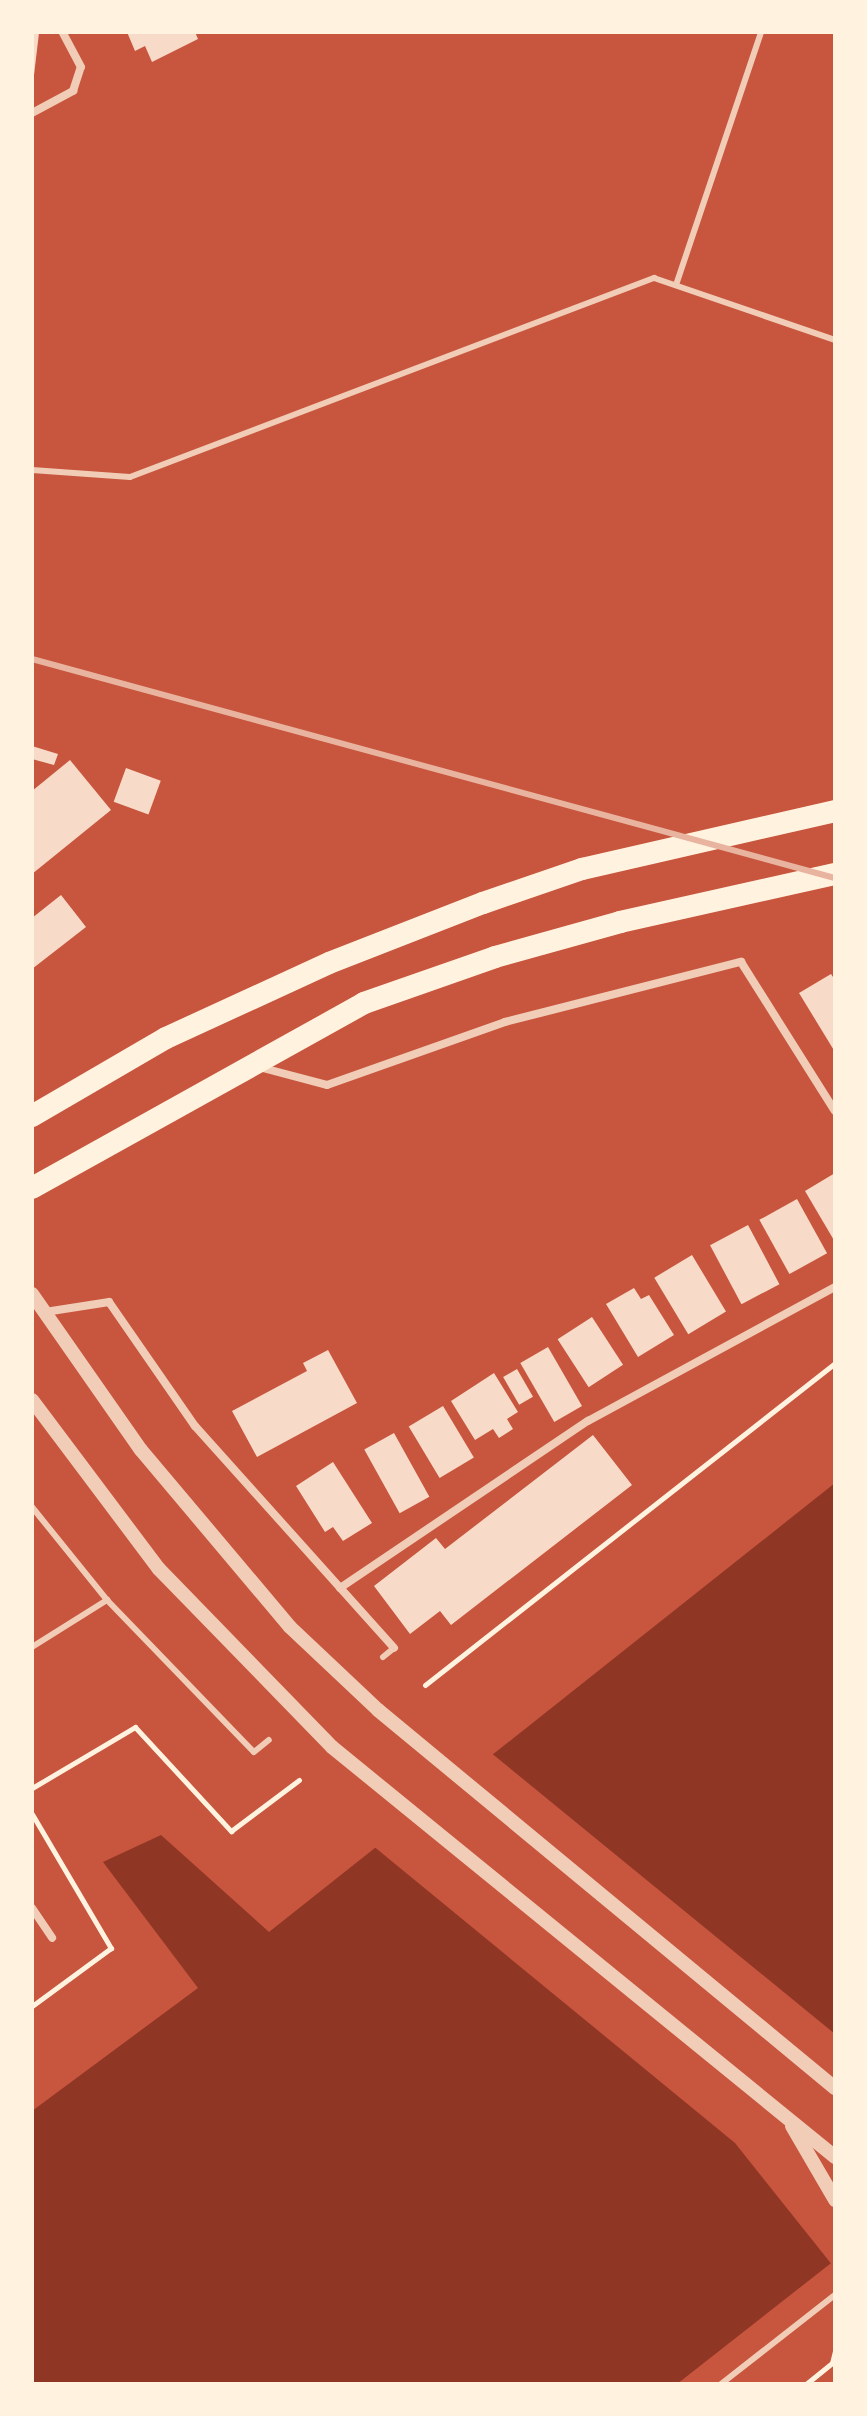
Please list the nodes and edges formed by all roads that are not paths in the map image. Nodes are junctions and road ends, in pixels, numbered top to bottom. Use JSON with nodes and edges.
{"nodes":[{"id":1,"x":62,"y":32,"type":"edge"},
{"id":2,"x":761,"y":32,"type":"edge"},
{"id":3,"x":32,"y":113,"type":"edge"},
{"id":4,"x":676,"y":285,"type":"junction"},
{"id":5,"x":835,"y":340,"type":"edge"},
{"id":6,"x":32,"y":470,"type":"edge"},
{"id":7,"x":835,"y":811,"type":"edge"},
{"id":8,"x":835,"y":874,"type":"edge"},
{"id":9,"x":248,"y":1064,"type":"junction"},
{"id":10,"x":835,"y":1111,"type":"edge"},
{"id":11,"x":32,"y":1116,"type":"edge"},
{"id":12,"x":32,"y":1188,"type":"edge"},
{"id":13,"x":835,"y":1287,"type":"edge"},
{"id":14,"x":32,"y":1294,"type":"edge"},
{"id":15,"x":45,"y":1312,"type":"junction"},
{"id":16,"x":32,"y":1400,"type":"edge"},
{"id":17,"x":32,"y":1507,"type":"edge"},
{"id":18,"x":340,"y":1588,"type":"junction"},
{"id":19,"x":107,"y":1600,"type":"junction"},
{"id":20,"x":32,"y":1647,"type":"edge"},
{"id":21,"x":394,"y":1648,"type":"joint"},
{"id":22,"x":383,"y":1657,"type":"dead end"},
{"id":23,"x":269,"y":1740,"type":"dead end"},
{"id":24,"x":32,"y":1908,"type":"edge"},
{"id":25,"x":52,"y":1938,"type":"dead end"},
{"id":26,"x":833,"y":2085,"type":"edge"},
{"id":27,"x":788,"y":2119,"type":"junction"},
{"id":28,"x":835,"y":2157,"type":"edge"},
{"id":29,"x":835,"y":2200,"type":"edge"},
{"id":30,"x":835,"y":2295,"type":"edge"},
{"id":31,"x":721,"y":2384,"type":"edge"}],
"edges":[{"from":1,"to":3,"type":"street"},
{"from":2,"to":4,"type":"lane"},
{"from":4,"to":5,"type":"lane"},
{"from":4,"to":6,"type":"lane"},
{"from":7,"to":11,"type":"highway"},
{"from":8,"to":9,"type":"highway"},
{"from":9,"to":10,"type":"street"},
{"from":9,"to":12,"type":"highway"},
{"from":13,"to":18,"type":"street"},
{"from":14,"to":15,"type":"street"},
{"from":15,"to":18,"type":"street"},
{"from":15,"to":26,"type":"street"},
{"from":16,"to":27,"type":"street"},
{"from":17,"to":19,"type":"lane"},
{"from":18,"to":21,"type":"street"},
{"from":19,"to":20,"type":"lane"},
{"from":19,"to":23,"type":"lane"},
{"from":21,"to":22,"type":"lane"},
{"from":24,"to":25,"type":"street"},
{"from":27,"to":28,"type":"street"},
{"from":27,"to":29,"type":"street"},
{"from":30,"to":31,"type":"lane"}]}
